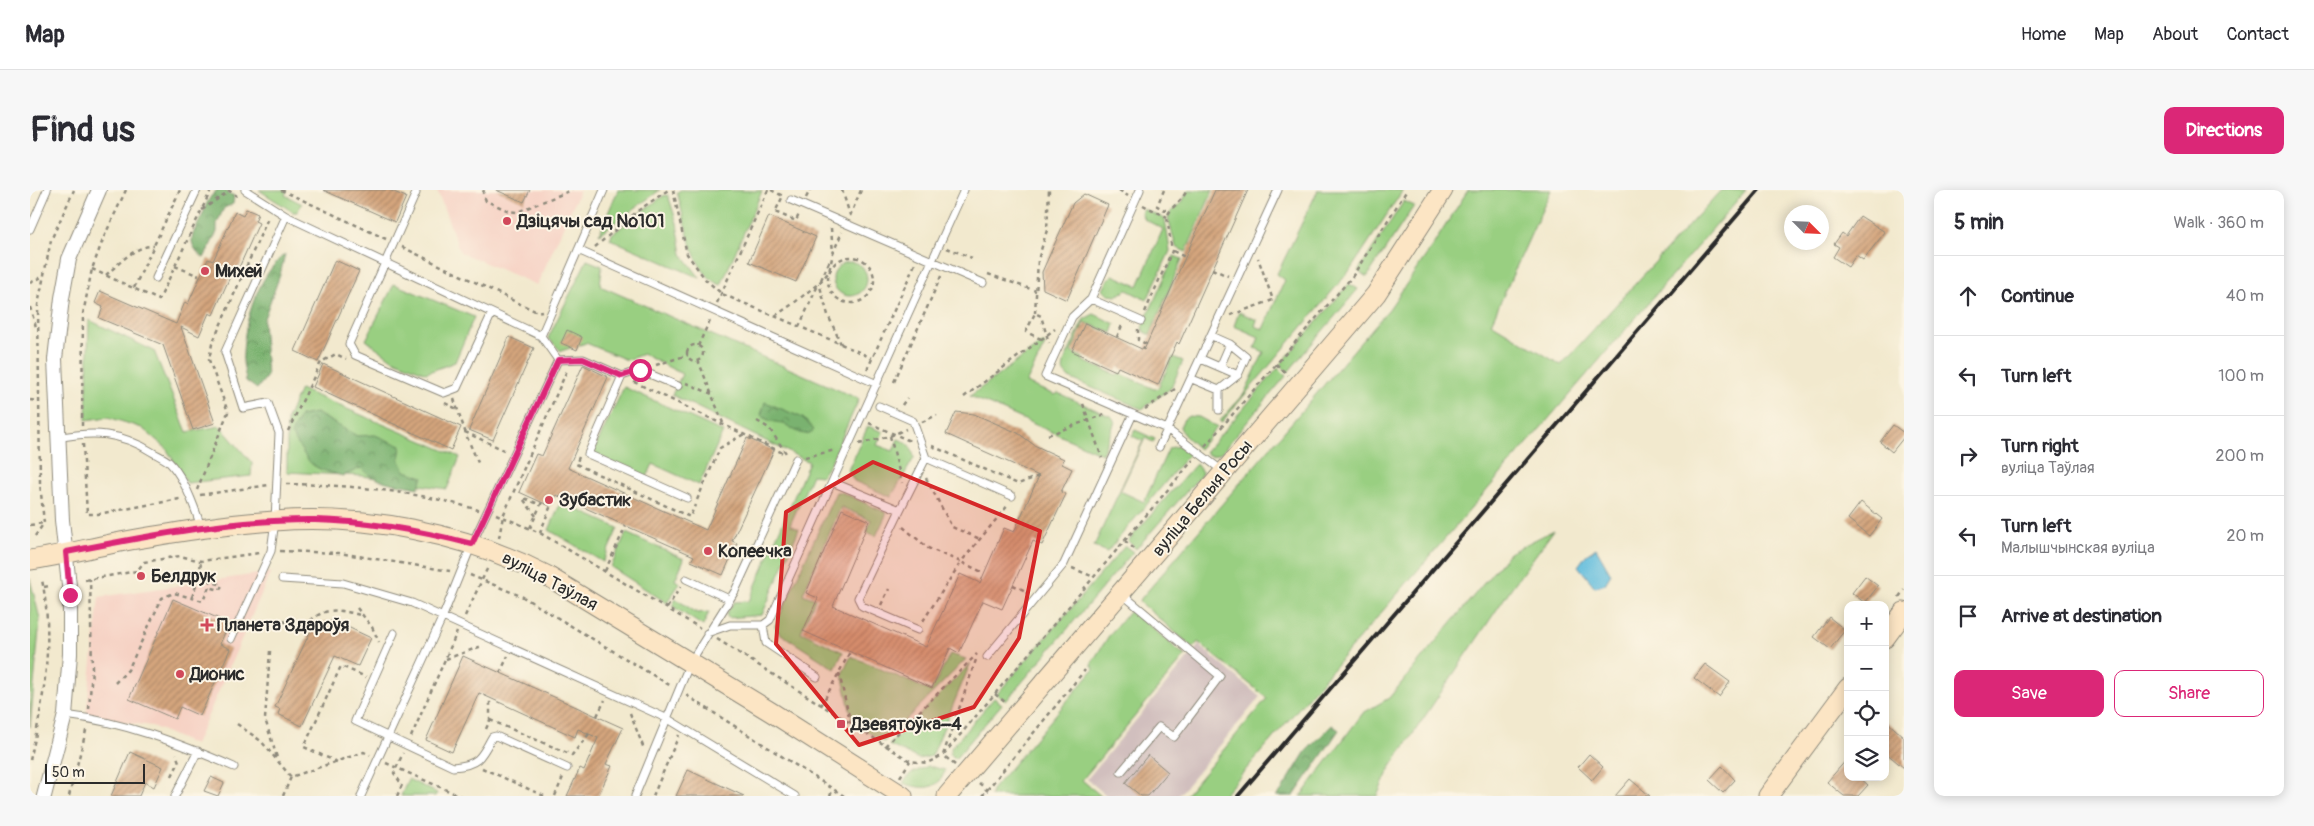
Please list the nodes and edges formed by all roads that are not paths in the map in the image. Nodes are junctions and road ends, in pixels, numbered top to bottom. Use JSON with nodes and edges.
{"nodes":[{"id":1,"x":47,"y":190,"type":"edge"},
{"id":2,"x":99,"y":190,"type":"edge"},
{"id":3,"x":197,"y":190,"type":"edge"},
{"id":4,"x":245,"y":190,"type":"edge"},
{"id":5,"x":415,"y":190,"type":"edge"},
{"id":6,"x":604,"y":190,"type":"edge"},
{"id":7,"x":964,"y":190,"type":"edge"},
{"id":8,"x":1140,"y":190,"type":"edge"},
{"id":9,"x":1278,"y":190,"type":"edge"},
{"id":10,"x":1443,"y":190,"type":"edge"},
{"id":11,"x":790,"y":200,"type":"dead end"},
{"id":12,"x":286,"y":216,"type":"junction"},
{"id":13,"x":30,"y":228,"type":"edge"},
{"id":14,"x":578,"y":250,"type":"junction"},
{"id":15,"x":932,"y":262,"type":"junction"},
{"id":16,"x":386,"y":263,"type":"junction"},
{"id":17,"x":156,"y":278,"type":"dead end"},
{"id":18,"x":982,"y":283,"type":"dead end"},
{"id":19,"x":1092,"y":299,"type":"junction"},
{"id":20,"x":492,"y":313,"type":"junction"},
{"id":21,"x":1140,"y":324,"type":"road end"},
{"id":22,"x":542,"y":336,"type":"junction"},
{"id":23,"x":1212,"y":336,"type":"junction"},
{"id":24,"x":1230,"y":344,"type":"junction"},
{"id":25,"x":1201,"y":359,"type":"junction"},
{"id":26,"x":558,"y":360,"type":"junction"},
{"id":27,"x":1220,"y":367,"type":"junction"},
{"id":28,"x":1238,"y":375,"type":"junction"},
{"id":29,"x":622,"y":376,"type":"junction"},
{"id":30,"x":1192,"y":379,"type":"junction"},
{"id":31,"x":681,"y":384,"type":"road end"},
{"id":32,"x":877,"y":384,"type":"junction"},
{"id":33,"x":1219,"y":390,"type":"junction"},
{"id":34,"x":879,"y":406,"type":"dead end"},
{"id":35,"x":1219,"y":410,"type":"dead end"},
{"id":36,"x":1133,"y":414,"type":"junction"},
{"id":37,"x":1168,"y":429,"type":"junction"},
{"id":38,"x":57,"y":438,"type":"junction"},
{"id":39,"x":1159,"y":447,"type":"dead end"},
{"id":40,"x":926,"y":458,"type":"junction"},
{"id":41,"x":796,"y":459,"type":"road end"},
{"id":42,"x":1224,"y":472,"type":"junction"},
{"id":43,"x":832,"y":482,"type":"junction"},
{"id":44,"x":1012,"y":496,"type":"road end"},
{"id":45,"x":687,"y":498,"type":"dead end"},
{"id":46,"x":900,"y":510,"type":"junction"},
{"id":47,"x":275,"y":521,"type":"junction"},
{"id":48,"x":202,"y":529,"type":"junction"},
{"id":49,"x":472,"y":544,"type":"junction"},
{"id":50,"x":66,"y":552,"type":"junction"},
{"id":51,"x":30,"y":560,"type":"edge"},
{"id":52,"x":282,"y":579,"type":"dead end"},
{"id":53,"x":686,"y":579,"type":"road end"},
{"id":54,"x":1121,"y":593,"type":"junction"},
{"id":55,"x":729,"y":599,"type":"junction"},
{"id":56,"x":1904,"y":612,"type":"edge"},
{"id":57,"x":443,"y":616,"type":"junction"},
{"id":58,"x":763,"y":625,"type":"junction"},
{"id":59,"x":918,"y":630,"type":"road end"},
{"id":60,"x":394,"y":633,"type":"dead end"},
{"id":61,"x":707,"y":633,"type":"junction"},
{"id":62,"x":1889,"y":633,"type":"edge"},
{"id":63,"x":231,"y":639,"type":"dead end"},
{"id":64,"x":987,"y":657,"type":"dead end"},
{"id":65,"x":690,"y":663,"type":"junction"},
{"id":66,"x":817,"y":677,"type":"dead end"},
{"id":67,"x":1846,"y":691,"type":"edge"},
{"id":68,"x":65,"y":715,"type":"junction"},
{"id":69,"x":668,"y":719,"type":"junction"},
{"id":70,"x":388,"y":737,"type":"junction"},
{"id":71,"x":198,"y":752,"type":"junction"},
{"id":72,"x":234,"y":767,"type":"dead end"},
{"id":73,"x":567,"y":768,"type":"dead end"},
{"id":74,"x":1121,"y":772,"type":"dead end"},
{"id":75,"x":44,"y":796,"type":"edge"},
{"id":76,"x":175,"y":796,"type":"edge"},
{"id":77,"x":361,"y":796,"type":"edge"},
{"id":78,"x":634,"y":796,"type":"edge"},
{"id":79,"x":795,"y":796,"type":"edge"},
{"id":80,"x":903,"y":796,"type":"edge"},
{"id":81,"x":947,"y":796,"type":"edge"},
{"id":82,"x":1768,"y":796,"type":"edge"}],
"edges":[{"from":1,"to":13,"type":"lane"},
{"from":2,"to":38,"type":"street"},
{"from":3,"to":17,"type":"lane"},
{"from":4,"to":12,"type":"lane"},
{"from":5,"to":16,"type":"lane"},
{"from":6,"to":14,"type":"lane"},
{"from":7,"to":15,"type":"lane"},
{"from":8,"to":19,"type":"lane"},
{"from":9,"to":23,"type":"lane"},
{"from":10,"to":42,"type":"street","name":"вуліца Белыя Росы"},
{"from":11,"to":15,"type":"lane"},
{"from":12,"to":16,"type":"lane"},
{"from":12,"to":47,"type":"lane"},
{"from":14,"to":22,"type":"lane"},
{"from":14,"to":32,"type":"lane"},
{"from":15,"to":18,"type":"lane"},
{"from":15,"to":32,"type":"lane"},
{"from":16,"to":20,"type":"lane"},
{"from":16,"to":20,"type":"lane"},
{"from":19,"to":21,"type":"lane"},
{"from":19,"to":36,"type":"lane"},
{"from":20,"to":22,"type":"lane"},
{"from":22,"to":26,"type":"lane"},
{"from":23,"to":24,"type":"lane"},
{"from":23,"to":25,"type":"lane"},
{"from":24,"to":27,"type":"lane"},
{"from":24,"to":28,"type":"lane"},
{"from":25,"to":27,"type":"lane"},
{"from":25,"to":30,"type":"lane"},
{"from":26,"to":29,"type":"lane"},
{"from":26,"to":49,"type":"lane"},
{"from":27,"to":28,"type":"lane"},
{"from":28,"to":33,"type":"lane"},
{"from":29,"to":31,"type":"lane"},
{"from":29,"to":45,"type":"lane"},
{"from":30,"to":33,"type":"lane"},
{"from":30,"to":37,"type":"lane"},
{"from":32,"to":43,"type":"lane"},
{"from":33,"to":35,"type":"lane"},
{"from":34,"to":40,"type":"lane"},
{"from":36,"to":37,"type":"lane"},
{"from":36,"to":64,"type":"lane"},
{"from":37,"to":39,"type":"lane"},
{"from":37,"to":42,"type":"lane"},
{"from":38,"to":48,"type":"lane"},
{"from":38,"to":50,"type":"street"},
{"from":40,"to":44,"type":"lane"},
{"from":40,"to":46,"type":"lane"},
{"from":41,"to":55,"type":"lane"},
{"from":42,"to":54,"type":"street","name":"вуліца Белыя Росы"},
{"from":43,"to":46,"type":"lane"},
{"from":43,"to":58,"type":"lane"},
{"from":46,"to":59,"type":"lane"},
{"from":47,"to":48,"type":"street","name":"вуліца Таўлая"},
{"from":47,"to":49,"type":"street","name":"вуліца Таўлая"},
{"from":47,"to":63,"type":"lane"},
{"from":48,"to":50,"type":"street","name":"вуліца Таўлая"},
{"from":49,"to":57,"type":"lane"},
{"from":49,"to":65,"type":"street","name":"вуліца Таўлая"},
{"from":50,"to":51,"type":"street","name":"вуліца Таўлая"},
{"from":50,"to":68,"type":"street"},
{"from":52,"to":57,"type":"lane"},
{"from":53,"to":55,"type":"lane"},
{"from":54,"to":74,"type":"lane"},
{"from":54,"to":81,"type":"street","name":"вуліца Белыя Росы"},
{"from":55,"to":61,"type":"lane"},
{"from":56,"to":62,"type":"street"},
{"from":57,"to":69,"type":"lane"},
{"from":57,"to":70,"type":"lane"},
{"from":58,"to":61,"type":"lane"},
{"from":58,"to":66,"type":"lane"},
{"from":60,"to":70,"type":"lane"},
{"from":61,"to":65,"type":"lane"},
{"from":65,"to":69,"type":"lane"},
{"from":65,"to":80,"type":"street","name":"вуліца Таўлая"},
{"from":67,"to":82,"type":"street"},
{"from":68,"to":71,"type":"lane"},
{"from":68,"to":75,"type":"street"},
{"from":69,"to":78,"type":"lane"},
{"from":69,"to":79,"type":"lane"},
{"from":70,"to":73,"type":"lane"},
{"from":70,"to":77,"type":"lane"},
{"from":71,"to":72,"type":"lane"},
{"from":71,"to":76,"type":"lane"}]}
